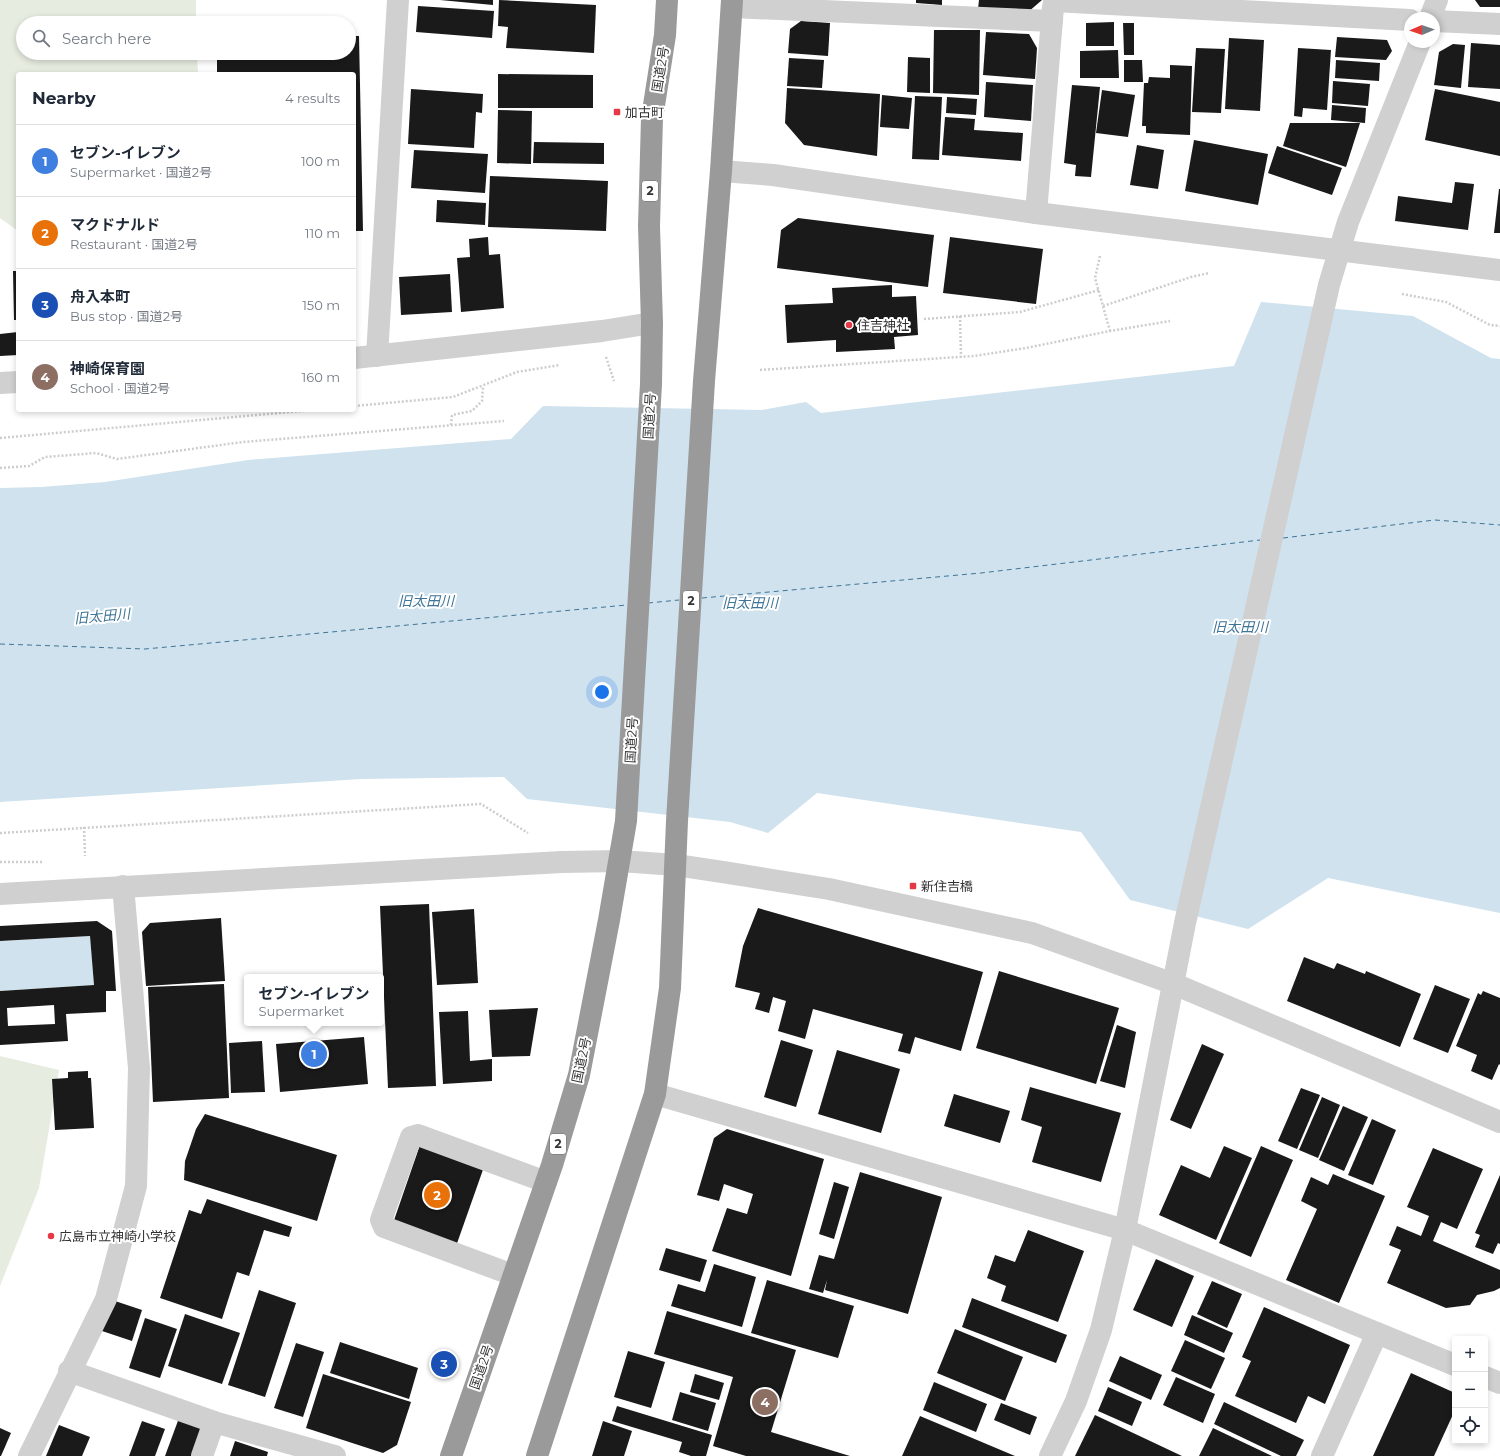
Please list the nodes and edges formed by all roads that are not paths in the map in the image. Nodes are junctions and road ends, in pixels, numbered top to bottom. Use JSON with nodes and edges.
{"nodes":[{"id":1,"x":398,"y":0,"type":"edge"},
{"id":2,"x":667,"y":0,"type":"edge"},
{"id":3,"x":1437,"y":0,"type":"edge"},
{"id":4,"x":732,"y":3,"type":"edge"},
{"id":5,"x":1053,"y":7,"type":"edge"},
{"id":6,"x":1432,"y":12,"type":"edge"},
{"id":7,"x":1404,"y":20,"type":"edge"},
{"id":8,"x":1440,"y":21,"type":"edge"},
{"id":9,"x":1500,"y":24,"type":"edge"},
{"id":10,"x":1418,"y":48,"type":"edge"},
{"id":11,"x":721,"y":172,"type":"junction"},
{"id":12,"x":1036,"y":213,"type":"junction"},
{"id":13,"x":1340,"y":250,"type":"junction"},
{"id":14,"x":1500,"y":270,"type":"edge"},
{"id":15,"x":652,"y":323,"type":"junction"},
{"id":16,"x":378,"y":356,"type":"junction"},
{"id":17,"x":356,"y":358,"type":"edge"},
{"id":18,"x":16,"y":382,"type":"edge"},
{"id":19,"x":0,"y":383,"type":"edge"},
{"id":20,"x":620,"y":861,"type":"junction"},
{"id":21,"x":676,"y":865,"type":"junction"},
{"id":22,"x":123,"y":886,"type":"junction"},
{"id":23,"x":0,"y":894,"type":"edge"},
{"id":24,"x":1174,"y":984,"type":"junction"},
{"id":25,"x":655,"y":1094,"type":"junction"},
{"id":26,"x":1500,"y":1122,"type":"edge"},
{"id":27,"x":546,"y":1182,"type":"junction"},
{"id":28,"x":1125,"y":1230,"type":"junction"},
{"id":29,"x":513,"y":1275,"type":"junction"},
{"id":30,"x":1377,"y":1333,"type":"junction"},
{"id":31,"x":1452,"y":1364,"type":"edge"},
{"id":32,"x":69,"y":1371,"type":"junction"},
{"id":33,"x":1488,"y":1378,"type":"edge"},
{"id":34,"x":1500,"y":1384,"type":"edge"},
{"id":35,"x":214,"y":1422,"type":"junction"},
{"id":36,"x":29,"y":1456,"type":"edge"},
{"id":37,"x":202,"y":1456,"type":"edge"},
{"id":38,"x":335,"y":1456,"type":"edge"},
{"id":39,"x":451,"y":1456,"type":"edge"},
{"id":40,"x":537,"y":1456,"type":"edge"},
{"id":41,"x":1050,"y":1456,"type":"edge"},
{"id":42,"x":1322,"y":1456,"type":"edge"}],
"edges":[{"from":1,"to":16,"type":"street"},
{"from":2,"to":15,"type":"highway","name":"国道2号","number":"2"},
{"from":3,"to":6,"type":"street"},
{"from":4,"to":5,"type":"street"},
{"from":4,"to":11,"type":"highway","number":"2"},
{"from":5,"to":7,"type":"street"},
{"from":5,"to":12,"type":"street"},
{"from":8,"to":9,"type":"street"},
{"from":10,"to":13,"type":"street"},
{"from":11,"to":12,"type":"street"},
{"from":11,"to":21,"type":"highway","number":"2"},
{"from":12,"to":13,"type":"street"},
{"from":13,"to":14,"type":"street"},
{"from":13,"to":24,"type":"street"},
{"from":15,"to":16,"type":"street"},
{"from":15,"to":20,"type":"highway","name":"国道2号","number":"2"},
{"from":16,"to":17,"type":"street"},
{"from":18,"to":19,"type":"street"},
{"from":20,"to":21,"type":"street"},
{"from":20,"to":22,"type":"street"},
{"from":20,"to":27,"type":"highway","name":"国道2号","number":"2"},
{"from":21,"to":24,"type":"street"},
{"from":21,"to":25,"type":"highway","number":"2"},
{"from":22,"to":23,"type":"street"},
{"from":22,"to":32,"type":"street"},
{"from":24,"to":26,"type":"street"},
{"from":24,"to":28,"type":"street"},
{"from":25,"to":28,"type":"street"},
{"from":25,"to":40,"type":"highway","number":"2"},
{"from":27,"to":29,"type":"highway","name":"国道2号","number":"2"},
{"from":27,"to":29,"type":"street"},
{"from":28,"to":30,"type":"street"},
{"from":28,"to":41,"type":"street"},
{"from":29,"to":39,"type":"highway","name":"国道2号","number":"2"},
{"from":30,"to":31,"type":"street"},
{"from":30,"to":42,"type":"street"},
{"from":32,"to":35,"type":"street"},
{"from":32,"to":36,"type":"street"},
{"from":33,"to":34,"type":"street"},
{"from":35,"to":37,"type":"street"},
{"from":35,"to":38,"type":"street"}]}
